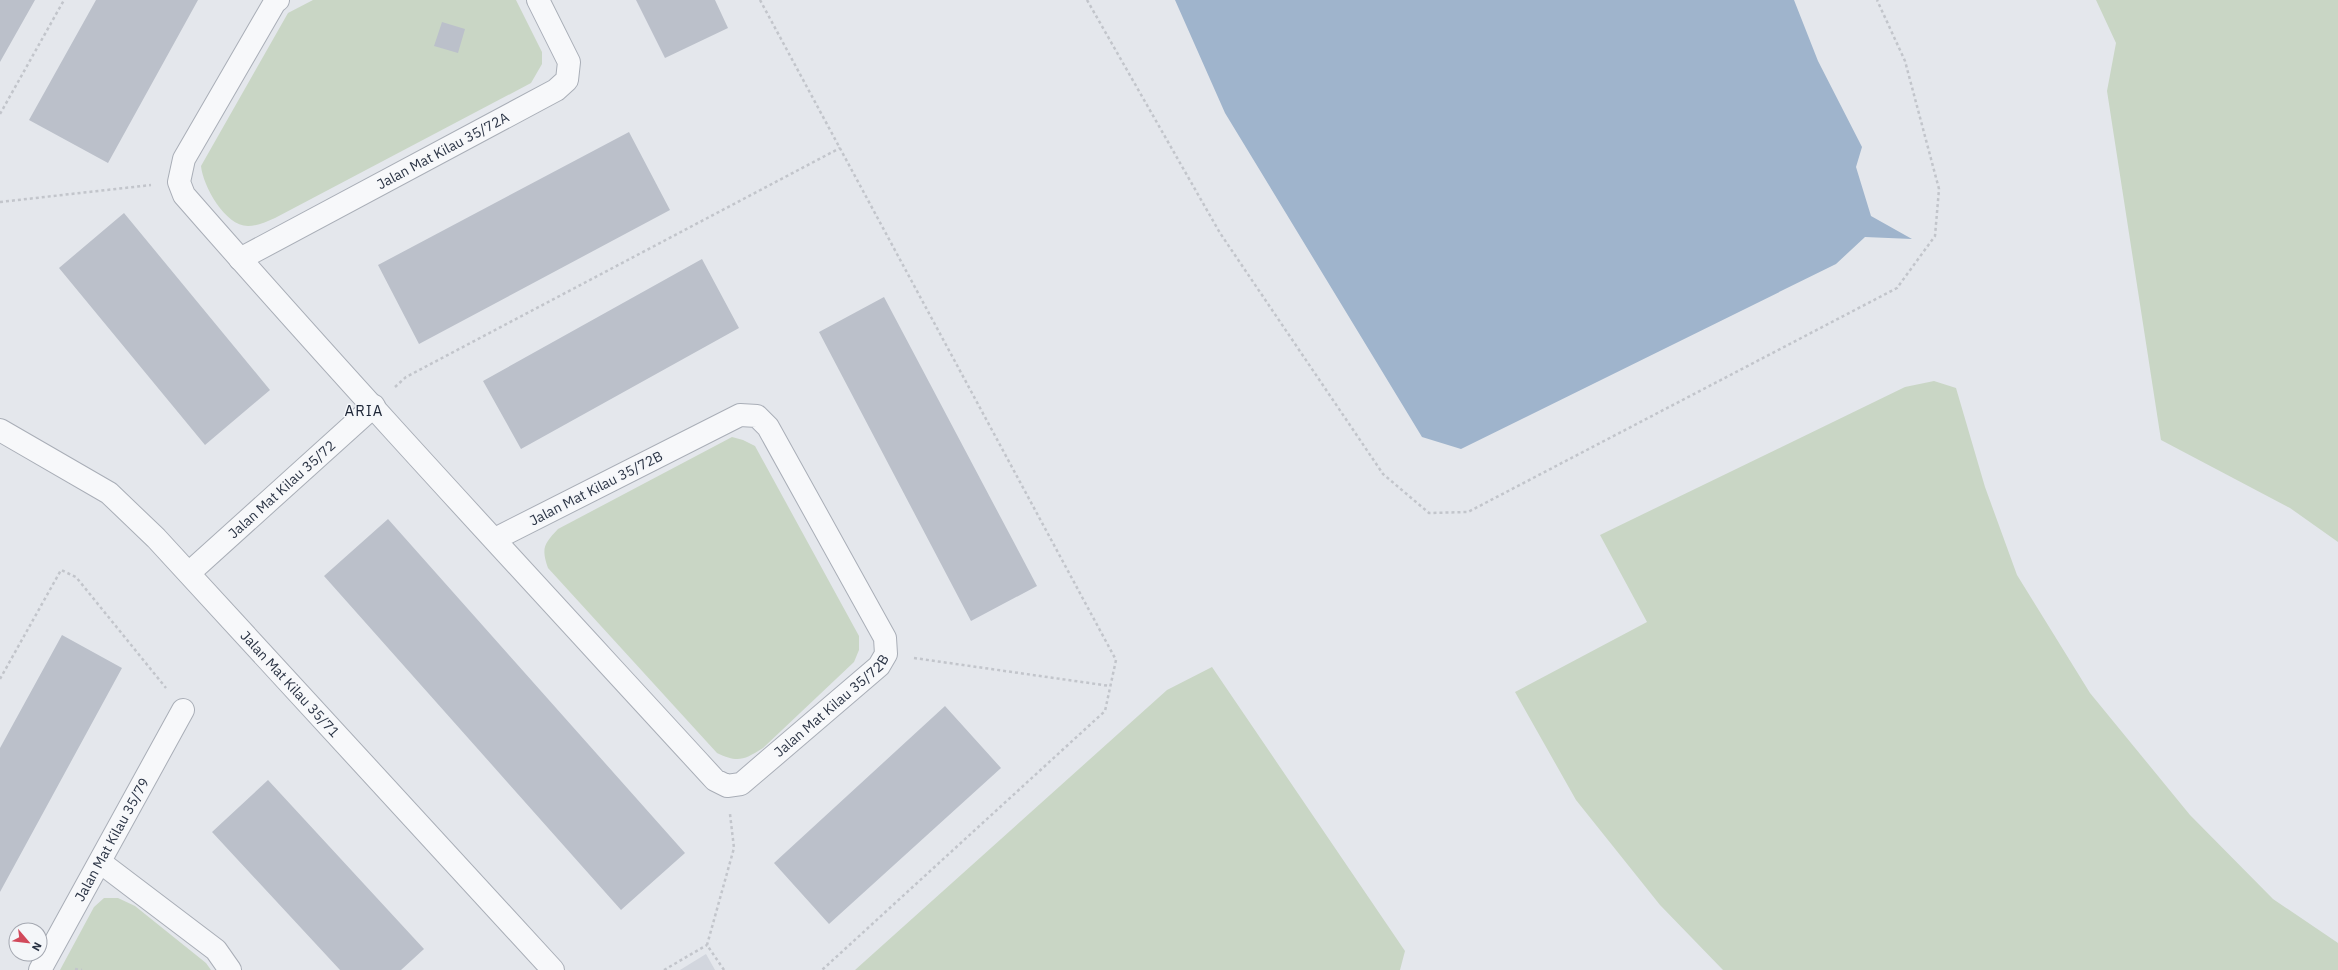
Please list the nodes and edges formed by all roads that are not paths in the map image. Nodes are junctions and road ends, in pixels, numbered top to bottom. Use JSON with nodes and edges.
{"nodes":[{"id":1,"x":278,"y":0,"type":"edge"},
{"id":2,"x":538,"y":0,"type":"edge"},
{"id":3,"x":240,"y":259,"type":"junction"},
{"id":4,"x":374,"y":406,"type":"junction"},
{"id":5,"x":0,"y":430,"type":"edge"},
{"id":6,"x":495,"y":539,"type":"junction"},
{"id":7,"x":189,"y":573,"type":"junction"},
{"id":8,"x":183,"y":710,"type":"road end"},
{"id":9,"x":100,"y":862,"type":"junction"},
{"id":10,"x":40,"y":970,"type":"edge"},
{"id":11,"x":230,"y":970,"type":"edge"},
{"id":12,"x":552,"y":970,"type":"edge"}],
"edges":[{"from":1,"to":3,"type":"street"},
{"from":2,"to":3,"type":"street","name":"Jalan Mat Kilau 35/72A"},
{"from":3,"to":4,"type":"street"},
{"from":4,"to":6,"type":"street"},
{"from":4,"to":7,"type":"street","name":"Jalan Mat Kilau 35/72"},
{"from":5,"to":7,"type":"street","name":"Jalan Mat Kilau 35/71"},
{"from":6,"to":6,"type":"street","name":"Jalan Mat Kilau 35/72B"},
{"from":7,"to":12,"type":"street","name":"Jalan Mat Kilau 35/71"},
{"from":8,"to":9,"type":"street","name":"Jalan Mat Kilau 35/79"},
{"from":9,"to":10,"type":"street","name":"Jalan Mat Kilau 35/79"},
{"from":9,"to":11,"type":"street"}]}
